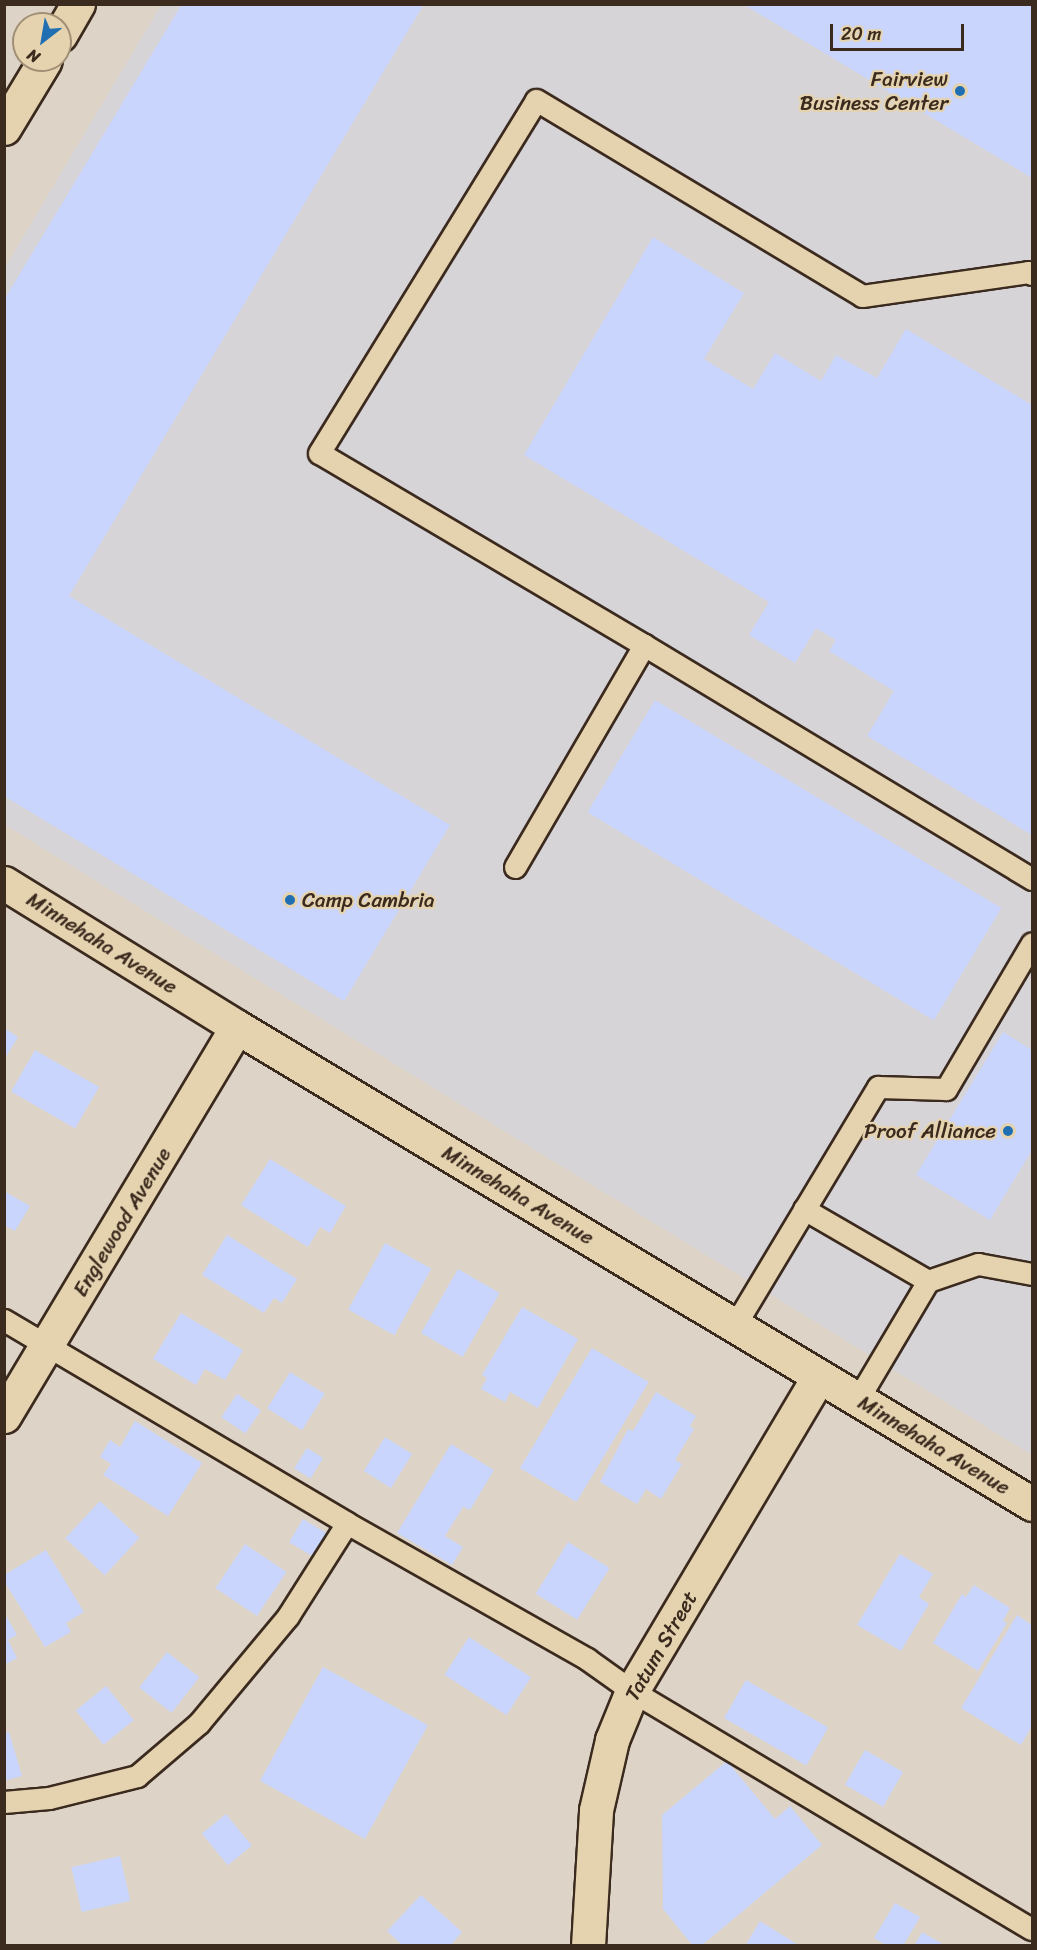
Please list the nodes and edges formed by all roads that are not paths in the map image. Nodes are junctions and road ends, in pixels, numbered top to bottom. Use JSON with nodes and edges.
{"nodes":[{"id":1,"x":38,"y":72,"type":"edge"},
{"id":2,"x":5,"y":127,"type":"edge"},
{"id":3,"x":1032,"y":274,"type":"edge"},
{"id":4,"x":644,"y":645,"type":"junction"},
{"id":5,"x":515,"y":867,"type":"dead end"},
{"id":6,"x":1032,"y":879,"type":"edge"},
{"id":7,"x":4,"y":883,"type":"edge"},
{"id":8,"x":1032,"y":943,"type":"edge"},
{"id":9,"x":237,"y":1027,"type":"junction"},
{"id":10,"x":804,"y":1209,"type":"junction"},
{"id":11,"x":1032,"y":1274,"type":"edge"},
{"id":12,"x":928,"y":1281,"type":"junction"},
{"id":13,"x":4,"y":1320,"type":"edge"},
{"id":14,"x":735,"y":1325,"type":"junction"},
{"id":15,"x":48,"y":1347,"type":"junction"},
{"id":16,"x":819,"y":1376,"type":"junction"},
{"id":17,"x":858,"y":1399,"type":"junction"},
{"id":18,"x":4,"y":1416,"type":"edge"},
{"id":19,"x":1032,"y":1504,"type":"edge"},
{"id":20,"x":347,"y":1523,"type":"junction"},
{"id":21,"x":632,"y":1691,"type":"junction"},
{"id":22,"x":4,"y":1802,"type":"edge"},
{"id":23,"x":1032,"y":1929,"type":"edge"},
{"id":24,"x":588,"y":1946,"type":"edge"}],
"edges":[{"from":1,"to":2,"type":"street"},
{"from":3,"to":4,"type":"lane"},
{"from":4,"to":5,"type":"lane"},
{"from":4,"to":6,"type":"lane"},
{"from":7,"to":9,"type":"street","name":"Minnehaha Avenue"},
{"from":8,"to":10,"type":"lane"},
{"from":9,"to":14,"type":"street","name":"Minnehaha Avenue"},
{"from":9,"to":15,"type":"street","name":"Englewood Avenue"},
{"from":10,"to":12,"type":"lane"},
{"from":10,"to":14,"type":"lane"},
{"from":11,"to":12,"type":"lane"},
{"from":12,"to":17,"type":"lane"},
{"from":13,"to":15,"type":"lane"},
{"from":14,"to":16,"type":"street","name":"Minnehaha Avenue"},
{"from":15,"to":18,"type":"street","name":"Englewood Avenue"},
{"from":15,"to":20,"type":"lane"},
{"from":16,"to":17,"type":"street","name":"Minnehaha Avenue"},
{"from":16,"to":21,"type":"street","name":"Tatum Street"},
{"from":17,"to":19,"type":"street","name":"Minnehaha Avenue"},
{"from":20,"to":21,"type":"lane"},
{"from":20,"to":22,"type":"lane"},
{"from":21,"to":23,"type":"lane"},
{"from":21,"to":24,"type":"street","name":"Tatum Street"}]}
